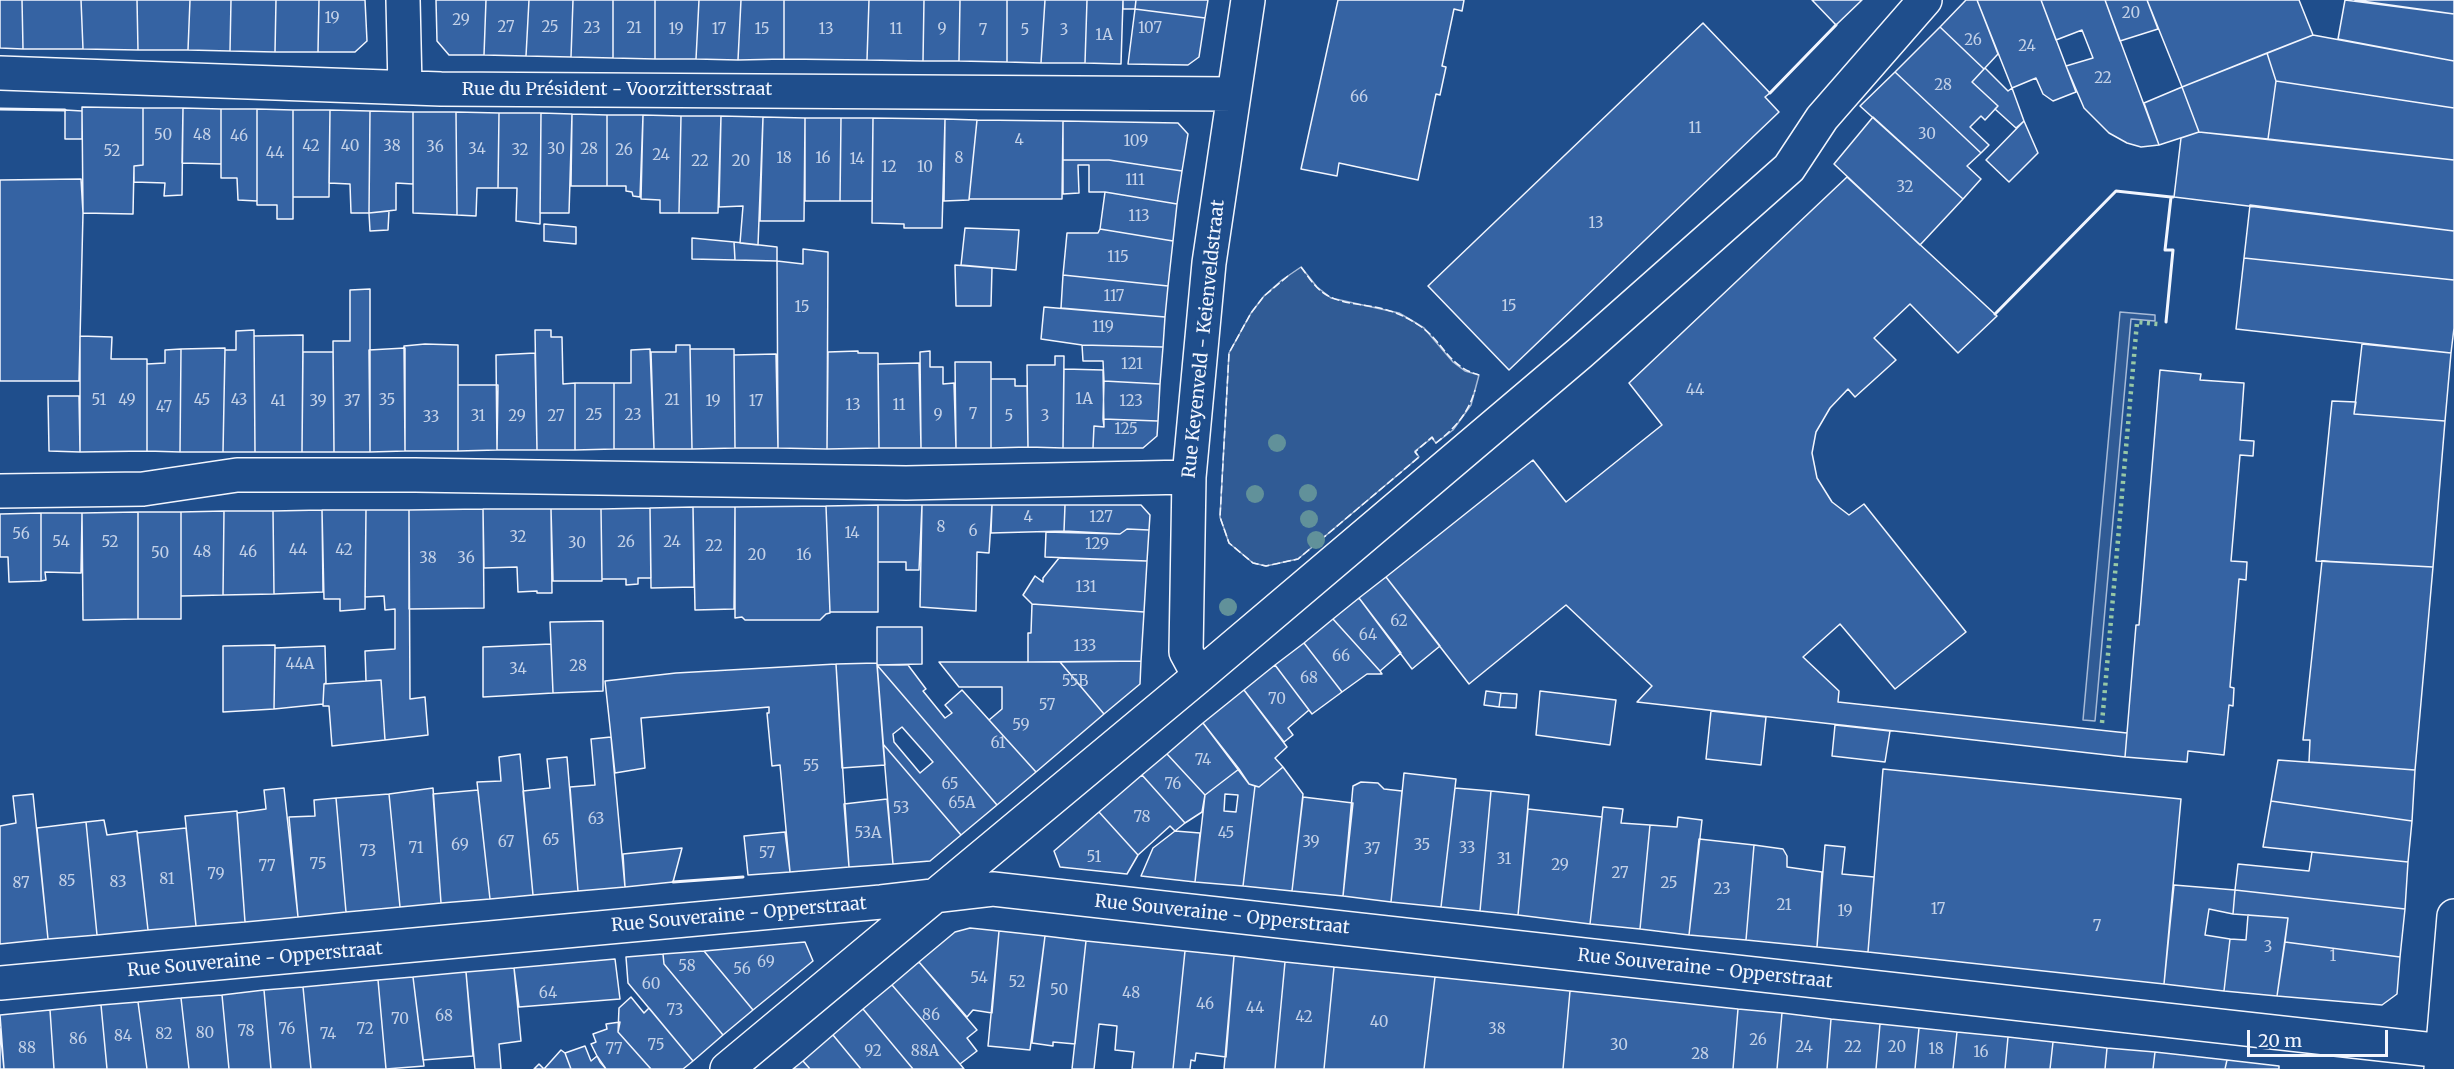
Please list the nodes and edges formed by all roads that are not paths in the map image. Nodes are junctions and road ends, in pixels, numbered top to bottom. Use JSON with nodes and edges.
{"nodes":[{"id":1,"x":403,"y":0,"type":"edge"},
{"id":2,"x":1248,"y":0,"type":"edge"},
{"id":3,"x":1925,"y":0,"type":"edge"},
{"id":4,"x":0,"y":74,"type":"edge"},
{"id":5,"x":405,"y":87,"type":"junction"},
{"id":6,"x":1234,"y":94,"type":"junction"},
{"id":7,"x":1189,"y":477,"type":"junction"},
{"id":8,"x":0,"y":491,"type":"edge"},
{"id":9,"x":1199,"y":676,"type":"junction"},
{"id":10,"x":933,"y":897,"type":"junction"},
{"id":11,"x":2454,"y":916,"type":"edge"},
{"id":12,"x":0,"y":983,"type":"edge"},
{"id":13,"x":2442,"y":1060,"type":"edge"},
{"id":14,"x":727,"y":1069,"type":"edge"}],
"edges":[{"from":1,"to":5,"type":"street"},
{"from":2,"to":6,"type":"street","name":"Rue Keyenveld - Keienveldstraat"},
{"from":3,"to":9,"type":"street"},
{"from":4,"to":5,"type":"street","name":"Rue du Président - Voorzittersstraat"},
{"from":5,"to":6,"type":"street","name":"Rue du Président - Voorzittersstraat"},
{"from":6,"to":7,"type":"street","name":"Rue Keyenveld - Keienveldstraat"},
{"from":7,"to":8,"type":"street"},
{"from":7,"to":9,"type":"street","name":"Rue Keyenveld - Keienveldstraat"},
{"from":9,"to":10,"type":"street"},
{"from":10,"to":12,"type":"street","name":"Rue Souveraine - Opperstraat"},
{"from":10,"to":13,"type":"street","name":"Rue Souveraine - Opperstraat"},
{"from":10,"to":14,"type":"street"},
{"from":11,"to":13,"type":"street"}]}
